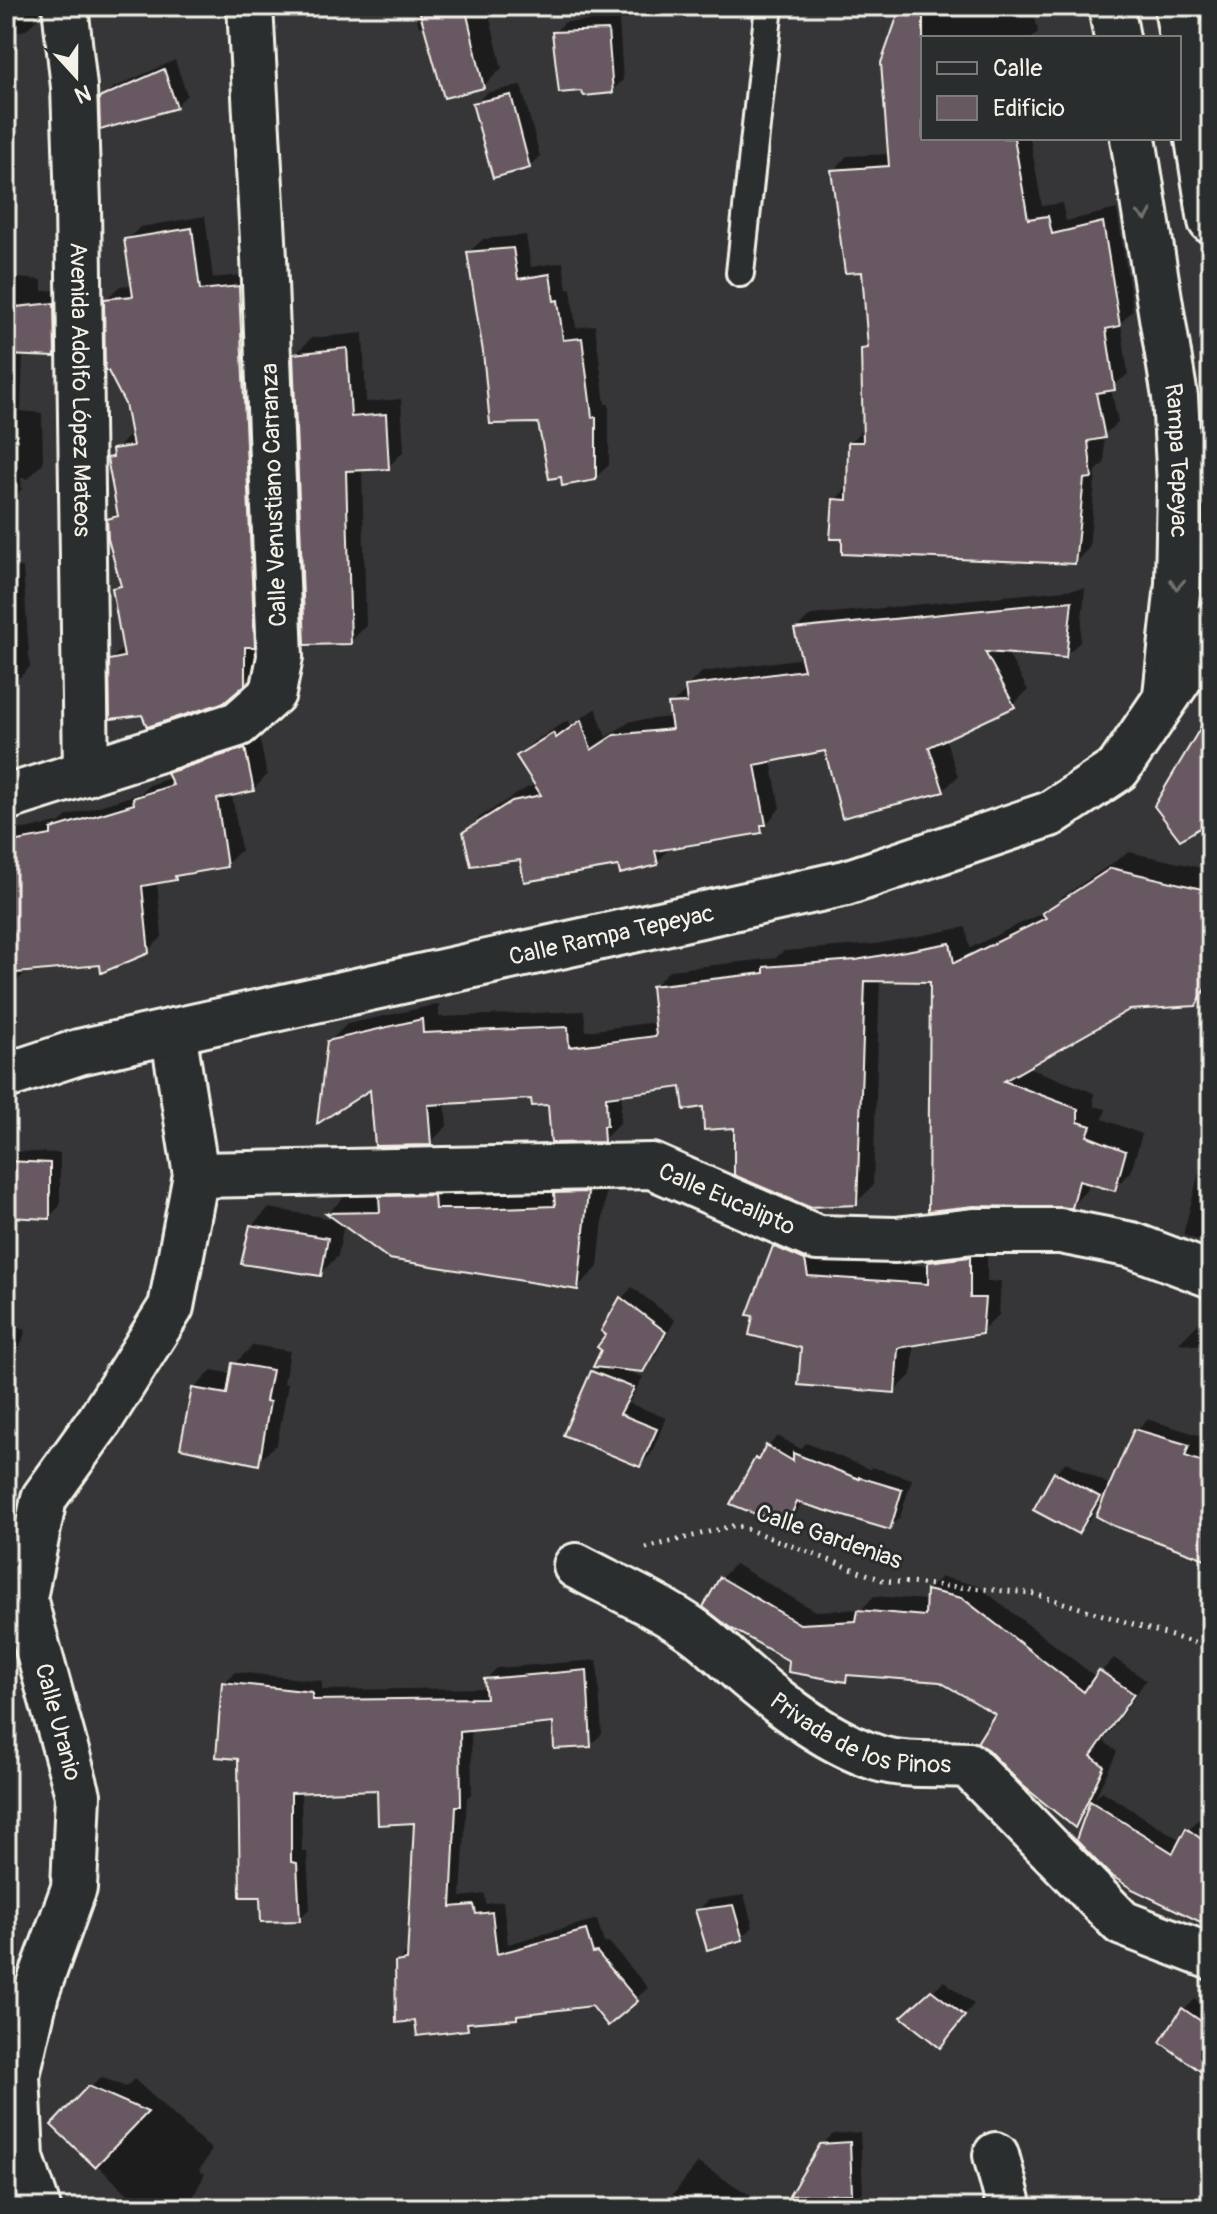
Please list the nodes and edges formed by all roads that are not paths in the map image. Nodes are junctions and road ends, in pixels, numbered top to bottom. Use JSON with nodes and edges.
{"nodes":[{"id":1,"x":65,"y":6,"type":"edge"},
{"id":2,"x":250,"y":6,"type":"edge"},
{"id":3,"x":769,"y":6,"type":"edge"},
{"id":4,"x":1111,"y":6,"type":"edge"},
{"id":5,"x":1177,"y":6,"type":"edge"},
{"id":6,"x":1117,"y":36,"type":"edge"},
{"id":7,"x":1133,"y":140,"type":"edge"},
{"id":8,"x":1211,"y":221,"type":"edge"},
{"id":9,"x":740,"y":273,"type":"dead end"},
{"id":10,"x":1211,"y":625,"type":"edge"},
{"id":11,"x":1166,"y":699,"type":"junction"},
{"id":12,"x":86,"y":773,"type":"junction"},
{"id":13,"x":6,"y":798,"type":"edge"},
{"id":14,"x":173,"y":1031,"type":"junction"},
{"id":15,"x":6,"y":1076,"type":"edge"},
{"id":16,"x":196,"y":1175,"type":"junction"},
{"id":17,"x":1206,"y":1274,"type":"edge"},
{"id":18,"x":576,"y":1566,"type":"road end"},
{"id":19,"x":1211,"y":1957,"type":"edge"},
{"id":20,"x":996,"y":2155,"type":"dead end"},
{"id":21,"x":38,"y":2208,"type":"edge"},
{"id":22,"x":1010,"y":2208,"type":"edge"}],
"edges":[{"from":1,"to":12,"type":"street","name":"Avenida Adolfo López Mateos"},
{"from":2,"to":12,"type":"street","name":"Calle Venustiano Carranza"},
{"from":3,"to":9,"type":"lane"},
{"from":4,"to":6,"type":"street"},
{"from":5,"to":8,"type":"street"},
{"from":7,"to":11,"type":"street","name":"Rampa Tepeyac","one_way":true},
{"from":10,"to":11,"type":"street"},
{"from":11,"to":14,"type":"street","name":"Calle Rampa Tepeyac"},
{"from":12,"to":13,"type":"street","name":"Calle Venustiano Carranza"},
{"from":14,"to":15,"type":"street","name":"Calle Rampa Tepeyac"},
{"from":14,"to":16,"type":"street","name":"Calle Uranio"},
{"from":16,"to":17,"type":"street","name":"Calle Eucalipto"},
{"from":16,"to":21,"type":"street","name":"Calle Uranio"},
{"from":18,"to":19,"type":"street","name":"Privada de los Pinos"},
{"from":20,"to":22,"type":"street"}]}
